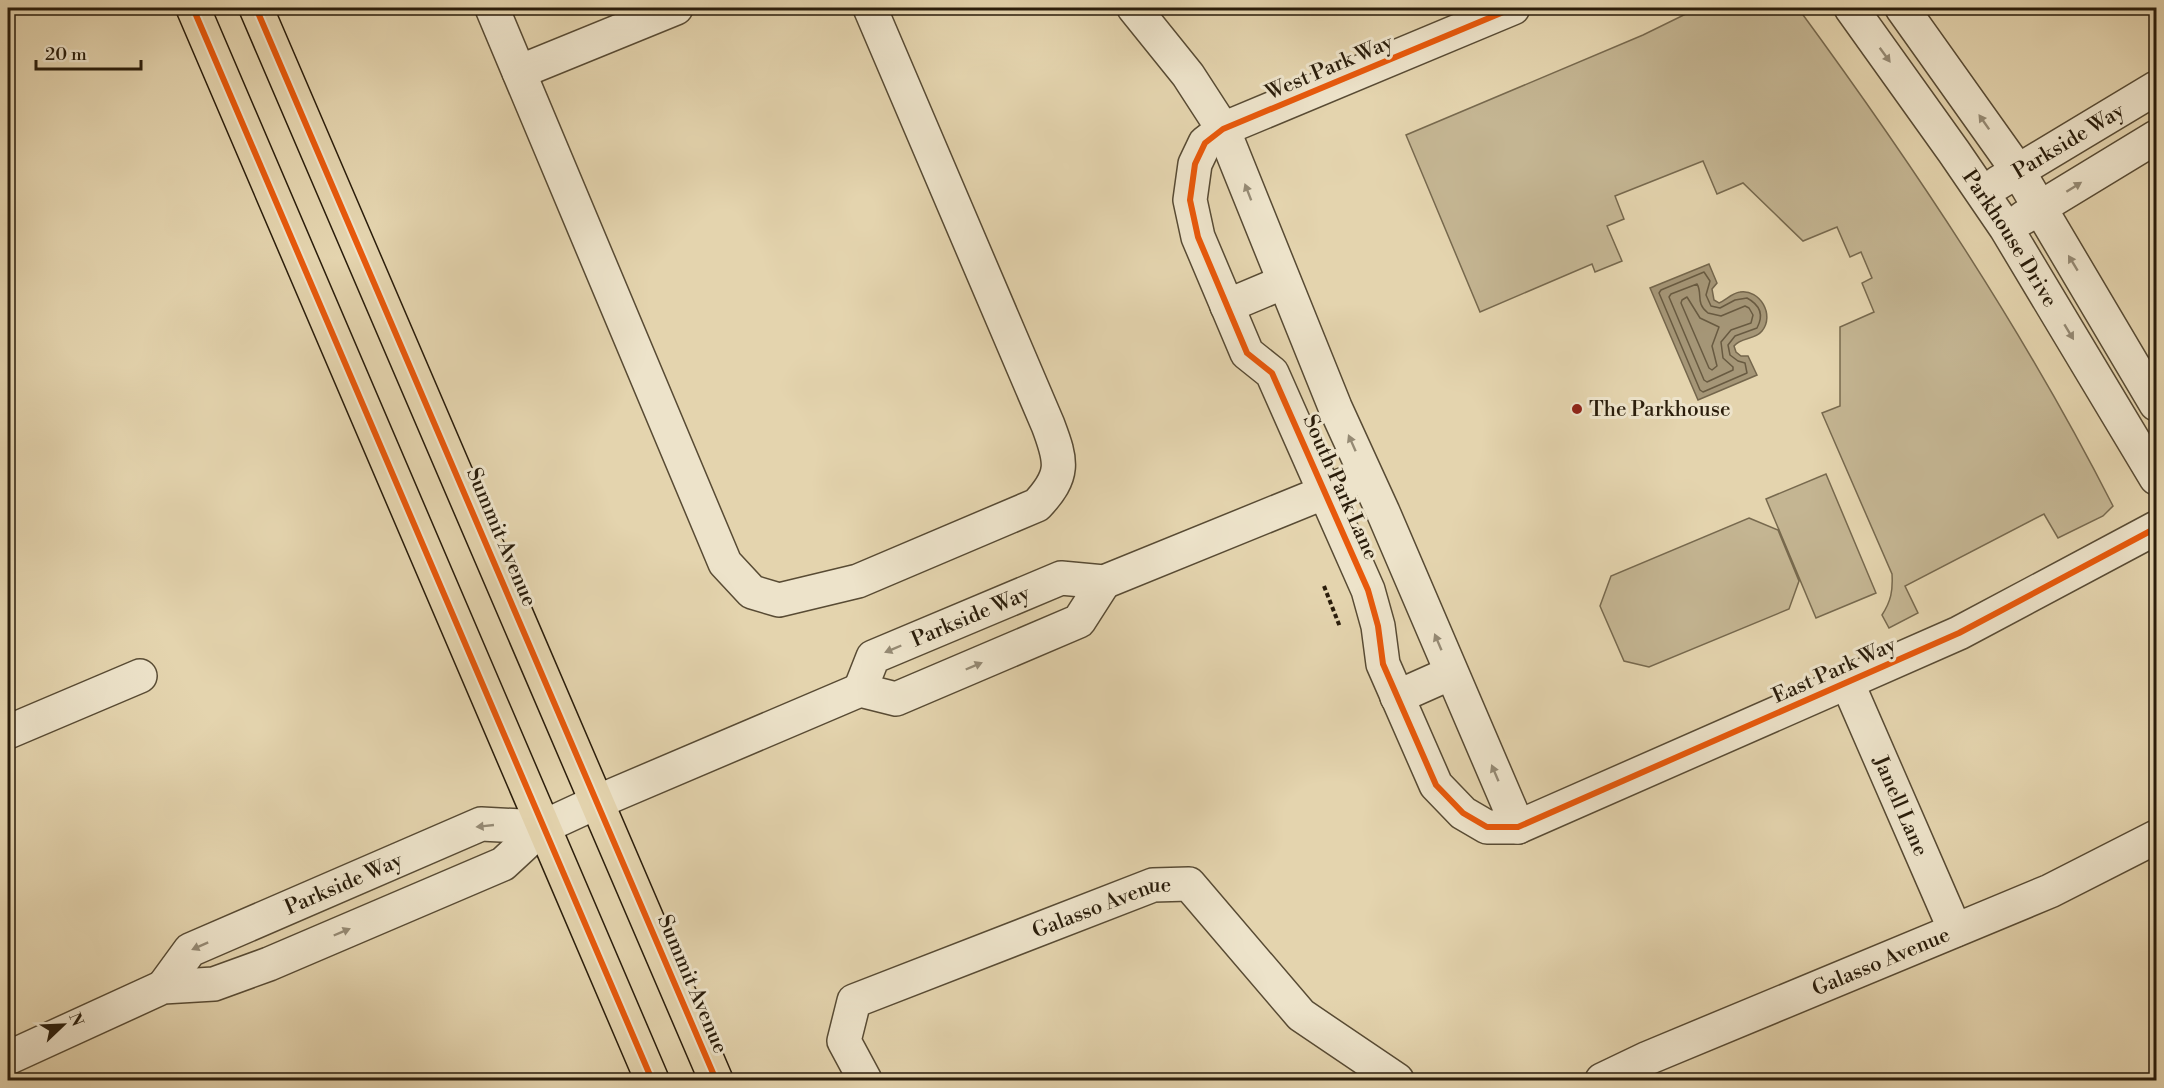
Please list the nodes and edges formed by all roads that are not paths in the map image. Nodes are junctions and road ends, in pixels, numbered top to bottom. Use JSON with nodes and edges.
{"nodes":[{"id":1,"x":194,"y":8,"type":"edge"},
{"id":2,"x":256,"y":8,"type":"edge"},
{"id":3,"x":492,"y":8,"type":"edge"},
{"id":4,"x":676,"y":8,"type":"edge"},
{"id":5,"x":870,"y":8,"type":"edge"},
{"id":6,"x":1134,"y":8,"type":"edge"},
{"id":7,"x":1513,"y":8,"type":"edge"},
{"id":8,"x":1851,"y":8,"type":"edge"},
{"id":9,"x":1902,"y":8,"type":"edge"},
{"id":10,"x":519,"y":72,"type":"junction"},
{"id":11,"x":2157,"y":88,"type":"edge"},
{"id":12,"x":1223,"y":129,"type":"junction"},
{"id":13,"x":2157,"y":137,"type":"edge"},
{"id":14,"x":2018,"y":171,"type":"junction"},
{"id":15,"x":1981,"y":193,"type":"junction"},
{"id":16,"x":2040,"y":208,"type":"junction"},
{"id":17,"x":2006,"y":228,"type":"junction"},
{"id":18,"x":1284,"y":282,"type":"junction"},
{"id":19,"x":1227,"y":306,"type":"junction"},
{"id":20,"x":2157,"y":404,"type":"edge"},
{"id":21,"x":1366,"y":474,"type":"junction"},
{"id":22,"x":2157,"y":478,"type":"edge"},
{"id":23,"x":1325,"y":493,"type":"junction"},
{"id":24,"x":2157,"y":528,"type":"edge"},
{"id":25,"x":1104,"y":582,"type":"junction"},
{"id":26,"x":1451,"y":673,"type":"junction"},
{"id":27,"x":140,"y":676,"type":"dead end"},
{"id":28,"x":1847,"y":682,"type":"junction"},
{"id":29,"x":860,"y":690,"type":"junction"},
{"id":30,"x":1397,"y":697,"type":"junction"},
{"id":31,"x":8,"y":732,"type":"edge"},
{"id":32,"x":597,"y":802,"type":"junction"},
{"id":33,"x":543,"y":827,"type":"junction"},
{"id":34,"x":1518,"y":827,"type":"junction"},
{"id":35,"x":2157,"y":837,"type":"edge"},
{"id":36,"x":292,"y":905,"type":"junction"},
{"id":37,"x":1955,"y":930,"type":"junction"},
{"id":38,"x":311,"y":946,"type":"junction"},
{"id":39,"x":163,"y":987,"type":"junction"},
{"id":40,"x":8,"y":1058,"type":"edge"},
{"id":41,"x":652,"y":1080,"type":"edge"},
{"id":42,"x":716,"y":1080,"type":"edge"},
{"id":43,"x":865,"y":1080,"type":"edge"},
{"id":44,"x":1397,"y":1080,"type":"edge"},
{"id":45,"x":1602,"y":1080,"type":"edge"}],
"edges":[{"from":1,"to":33,"type":"main road"},
{"from":2,"to":32,"type":"main road","name":"Summit Avenue"},
{"from":3,"to":10,"type":"street"},
{"from":4,"to":10,"type":"street"},
{"from":5,"to":10,"type":"street"},
{"from":6,"to":12,"type":"street"},
{"from":7,"to":12,"type":"street","name":"West Park Way"},
{"from":8,"to":15,"type":"street","name":"Parkhouse Drive","one_way":true},
{"from":14,"to":9,"type":"street","name":"Parkhouse Drive","one_way":true},
{"from":11,"to":14,"type":"street","name":"Parkside Way"},
{"from":18,"to":12,"type":"street","name":"South Park Lane","one_way":true},
{"from":12,"to":19,"type":"street","name":"South Park Lane"},
{"from":16,"to":13,"type":"street","name":"Parkside Way","one_way":true},
{"from":14,"to":15,"type":"street","name":"Parkside Way"},
{"from":14,"to":16,"type":"street","name":"Parkhouse Drive"},
{"from":15,"to":17,"type":"street","name":"Parkhouse Drive"},
{"from":16,"to":17,"type":"street","name":"Parkside Way"},
{"from":20,"to":16,"type":"street","name":"Parkhouse Drive","one_way":true},
{"from":17,"to":22,"type":"street","name":"Parkhouse Drive","one_way":true},
{"from":18,"to":19,"type":"street"},
{"from":21,"to":18,"type":"street","name":"South Park Lane","one_way":true},
{"from":19,"to":23,"type":"street","name":"South Park Lane"},
{"from":21,"to":23,"type":"street","name":"Parkside Way"},
{"from":26,"to":21,"type":"street","name":"South Park Lane","one_way":true},
{"from":23,"to":25,"type":"street","name":"Parkside Way"},
{"from":23,"to":30,"type":"street","name":"South Park Lane"},
{"from":24,"to":28,"type":"street","name":"East Park Way"},
{"from":29,"to":25,"type":"street","one_way":true},
{"from":25,"to":29,"type":"street","name":"Parkside Way","one_way":true},
{"from":26,"to":30,"type":"street"},
{"from":34,"to":26,"type":"street","name":"South Park Lane","one_way":true},
{"from":27,"to":31,"type":"street"},
{"from":28,"to":34,"type":"street","name":"East Park Way"},
{"from":28,"to":37,"type":"street","name":"Janell Lane"},
{"from":29,"to":32,"type":"street","name":"Parkside Way"},
{"from":30,"to":34,"type":"street","name":"South Park Lane"},
{"from":32,"to":33,"type":"street","name":"Parkside Way"},
{"from":32,"to":42,"type":"main road","name":"Summit Avenue"},
{"from":33,"to":36,"type":"street","name":"Parkside Way","one_way":true},
{"from":38,"to":33,"type":"street","name":"Parkside Way","one_way":true},
{"from":33,"to":41,"type":"main road"},
{"from":35,"to":37,"type":"street","name":"Galasso Avenue"},
{"from":36,"to":38,"type":"street"},
{"from":36,"to":39,"type":"street","name":"Parkside Way","one_way":true},
{"from":37,"to":45,"type":"street","name":"Galasso Avenue"},
{"from":38,"to":39,"type":"street","name":"Parkside Way"},
{"from":39,"to":40,"type":"street","name":"Parkside Way"},
{"from":43,"to":44,"type":"street","name":"Galasso Avenue"}]}
